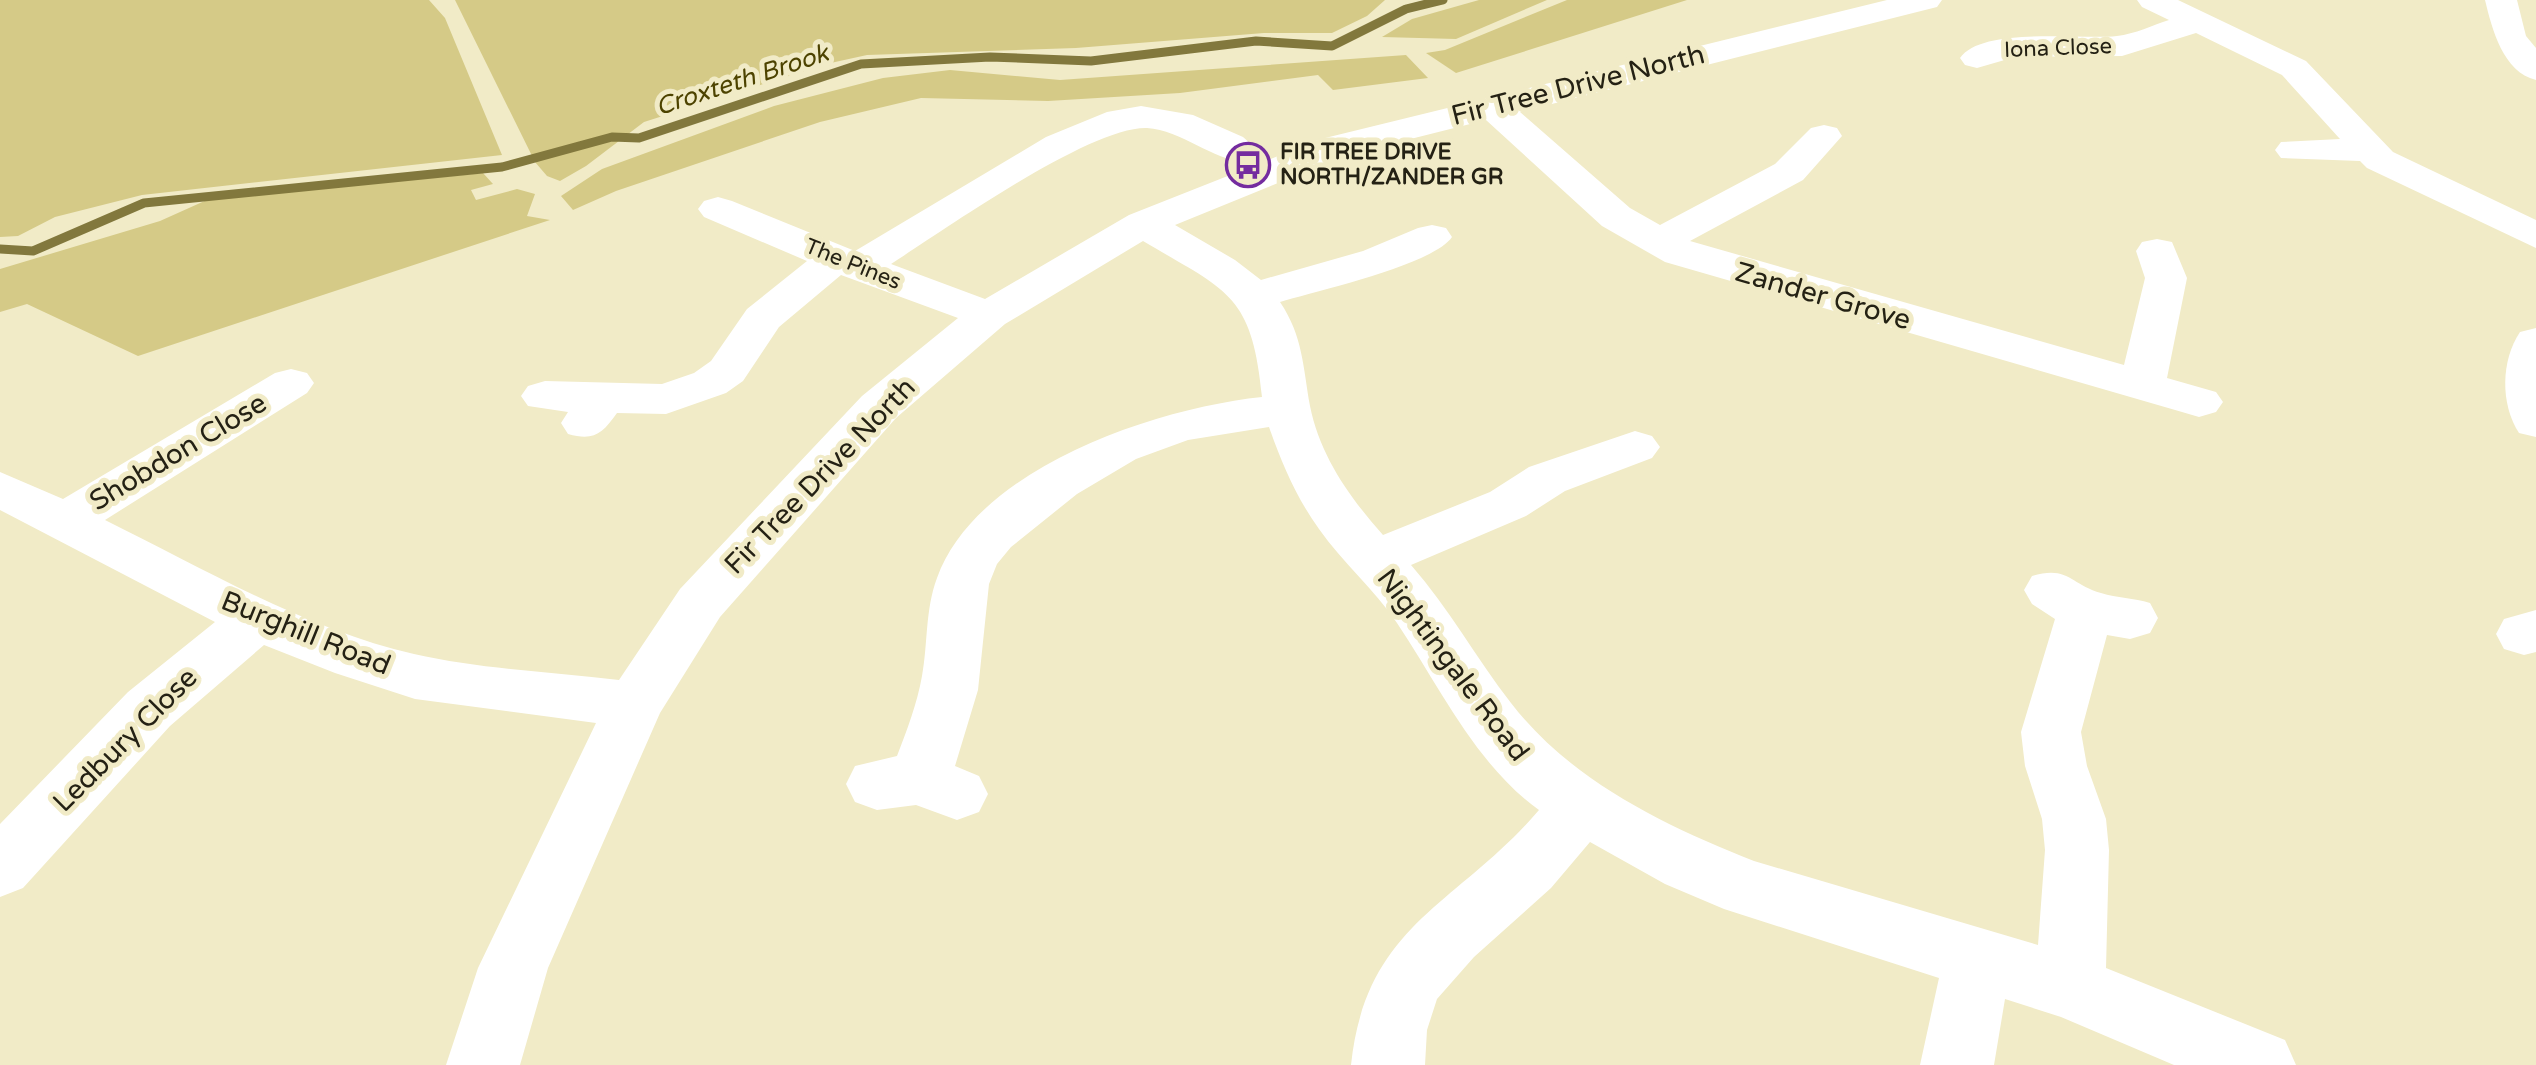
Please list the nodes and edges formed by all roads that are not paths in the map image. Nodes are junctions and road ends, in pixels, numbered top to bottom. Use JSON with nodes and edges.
{"nodes":[{"id":1,"x":1926,"y":0,"type":"edge"},
{"id":2,"x":2153,"y":0,"type":"edge"},
{"id":3,"x":2502,"y":0,"type":"edge"},
{"id":4,"x":2197,"y":22,"type":"junction"},
{"id":5,"x":2536,"y":70,"type":"edge"},
{"id":6,"x":2014,"y":74,"type":"dead end"},
{"id":7,"x":1492,"y":106,"type":"junction"},
{"id":8,"x":1826,"y":133,"type":"dead end"},
{"id":9,"x":2368,"y":150,"type":"junction"},
{"id":10,"x":1241,"y":152,"type":"dead end"},
{"id":11,"x":2290,"y":157,"type":"dead end"},
{"id":12,"x":701,"y":209,"type":"dead end"},
{"id":13,"x":1144,"y":224,"type":"junction"},
{"id":14,"x":1436,"y":235,"type":"dead end"},
{"id":15,"x":2536,"y":236,"type":"edge"},
{"id":16,"x":1658,"y":242,"type":"junction"},
{"id":17,"x":2155,"y":248,"type":"dead end"},
{"id":18,"x":847,"y":262,"type":"junction"},
{"id":19,"x":1254,"y":296,"type":"junction"},
{"id":20,"x":989,"y":315,"type":"junction"},
{"id":21,"x":2536,"y":342,"type":"edge"},
{"id":22,"x":289,"y":382,"type":"dead end"},
{"id":23,"x":2142,"y":386,"type":"junction"},
{"id":24,"x":545,"y":396,"type":"dead end"},
{"id":25,"x":2199,"y":402,"type":"dead end"},
{"id":26,"x":1287,"y":410,"type":"junction"},
{"id":27,"x":2536,"y":422,"type":"edge"},
{"id":28,"x":1640,"y":446,"type":"dead end"},
{"id":29,"x":23,"y":508,"type":"edge"},
{"id":30,"x":1372,"y":560,"type":"junction"},
{"id":31,"x":2089,"y":606,"type":"dead end"},
{"id":32,"x":257,"y":619,"type":"junction"},
{"id":33,"x":634,"y":706,"type":"junction"},
{"id":34,"x":918,"y":786,"type":"dead end"},
{"id":35,"x":1582,"y":806,"type":"junction"},
{"id":36,"x":0,"y":868,"type":"edge"},
{"id":37,"x":1978,"y":958,"type":"junction"},
{"id":38,"x":2070,"y":987,"type":"junction"},
{"id":39,"x":483,"y":1065,"type":"edge"},
{"id":40,"x":1388,"y":1065,"type":"edge"},
{"id":41,"x":1957,"y":1065,"type":"edge"},
{"id":42,"x":2260,"y":1065,"type":"edge"}],
"edges":[{"from":1,"to":7,"type":"street","name":"Fir Tree Drive North"},
{"from":2,"to":4,"type":"street"},
{"from":3,"to":5,"type":"street"},
{"from":4,"to":6,"type":"street","name":"Iona Close"},
{"from":4,"to":9,"type":"street"},
{"from":7,"to":13,"type":"street","name":"Fir Tree Drive North"},
{"from":7,"to":16,"type":"street","name":"Zander Grove"},
{"from":8,"to":16,"type":"street"},
{"from":9,"to":11,"type":"street"},
{"from":9,"to":15,"type":"street"},
{"from":10,"to":18,"type":"street"},
{"from":12,"to":18,"type":"street","name":"The Pines"},
{"from":13,"to":19,"type":"street","name":"Nightingale Road"},
{"from":13,"to":20,"type":"street","name":"Fir Tree Drive North"},
{"from":14,"to":19,"type":"street"},
{"from":16,"to":23,"type":"street","name":"Zander Grove"},
{"from":17,"to":23,"type":"street"},
{"from":18,"to":20,"type":"street","name":"The Pines"},
{"from":18,"to":24,"type":"street"},
{"from":19,"to":26,"type":"street","name":"Nightingale Road"},
{"from":20,"to":33,"type":"street","name":"Fir Tree Drive North"},
{"from":21,"to":27,"type":"street"},
{"from":22,"to":29,"type":"street","name":"Shobdon Close"},
{"from":23,"to":25,"type":"street","name":"Zander Grove"},
{"from":26,"to":30,"type":"street","name":"Nightingale Road"},
{"from":26,"to":34,"type":"street"},
{"from":28,"to":30,"type":"street"},
{"from":29,"to":32,"type":"street","name":"Burghill Road"},
{"from":30,"to":35,"type":"street","name":"Nightingale Road"},
{"from":31,"to":38,"type":"street"},
{"from":32,"to":33,"type":"street","name":"Burghill Road"},
{"from":32,"to":36,"type":"street","name":"Ledbury Close"},
{"from":33,"to":39,"type":"street","name":"Fir Tree Drive North"},
{"from":35,"to":37,"type":"street","name":"Nightingale Road"},
{"from":35,"to":40,"type":"street"},
{"from":37,"to":38,"type":"street","name":"Nightingale Road"},
{"from":37,"to":41,"type":"street"},
{"from":38,"to":42,"type":"street","name":"Nightingale Road"}]}
